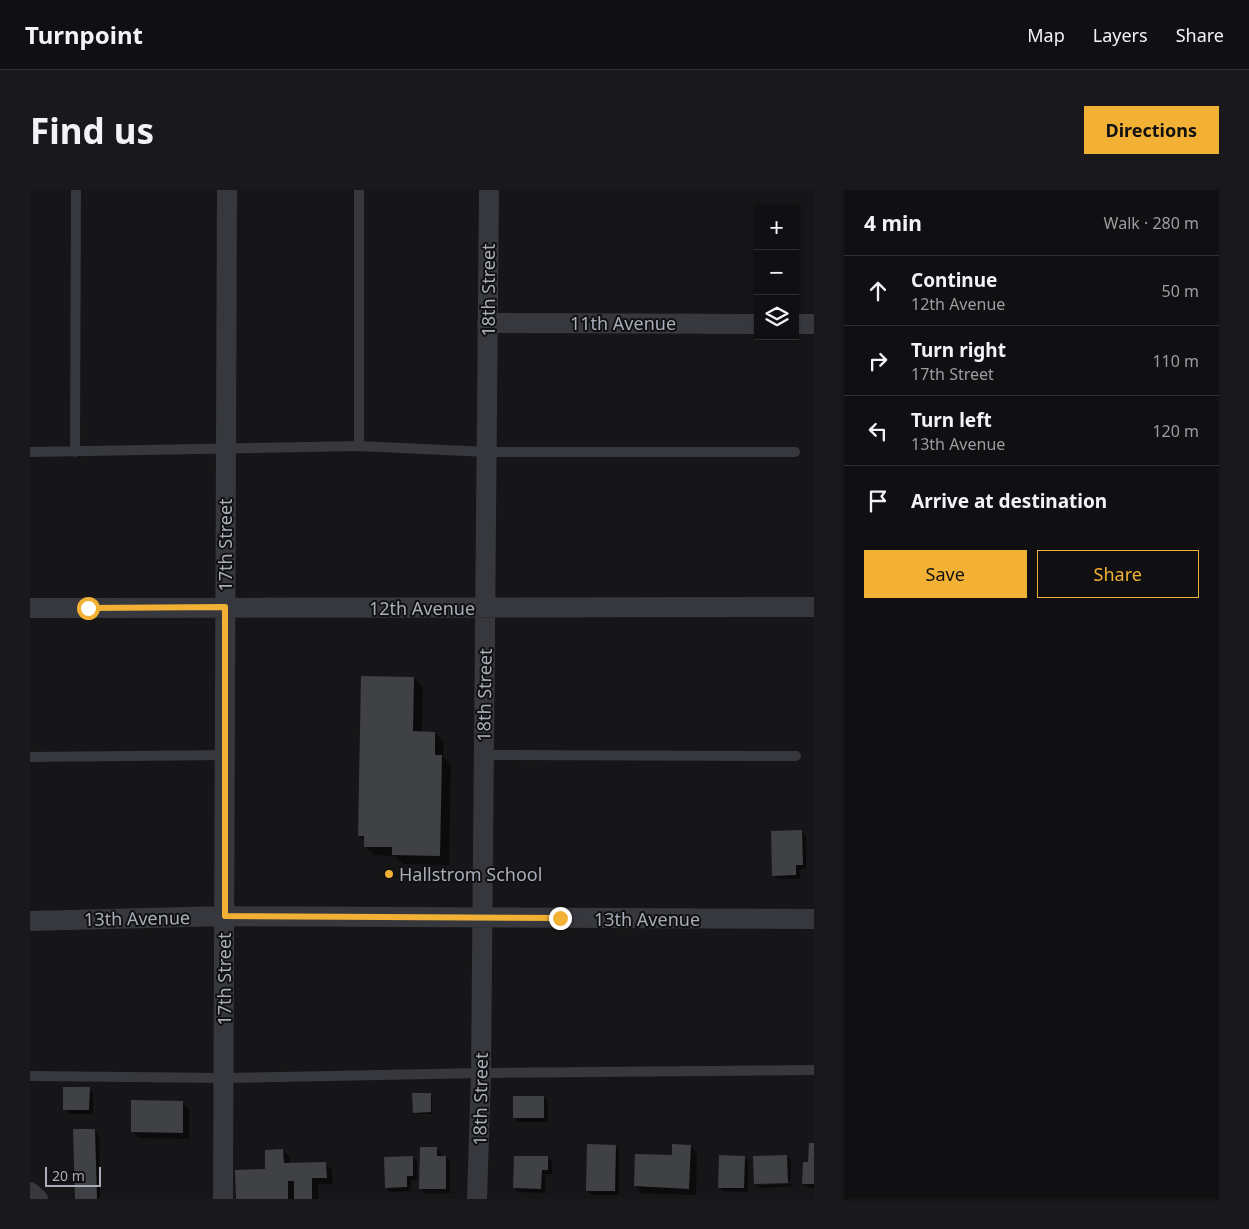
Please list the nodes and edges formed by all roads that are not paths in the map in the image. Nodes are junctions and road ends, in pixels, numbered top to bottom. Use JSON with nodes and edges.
{"nodes":[{"id":1,"x":76,"y":190,"type":"edge"},
{"id":2,"x":227,"y":190,"type":"edge"},
{"id":3,"x":359,"y":190,"type":"edge"},
{"id":4,"x":488,"y":190,"type":"edge"},
{"id":5,"x":488,"y":323,"type":"junction"},
{"id":6,"x":754,"y":324,"type":"edge"},
{"id":7,"x":799,"y":324,"type":"edge"},
{"id":8,"x":814,"y":324,"type":"edge"},
{"id":9,"x":359,"y":446,"type":"junction"},
{"id":10,"x":226,"y":449,"type":"junction"},
{"id":11,"x":30,"y":452,"type":"edge"},
{"id":12,"x":75,"y":452,"type":"junction"},
{"id":13,"x":486,"y":452,"type":"junction"},
{"id":14,"x":795,"y":452,"type":"dead end"},
{"id":15,"x":225,"y":607,"type":"junction"},
{"id":16,"x":814,"y":607,"type":"edge"},
{"id":17,"x":30,"y":608,"type":"edge"},
{"id":18,"x":486,"y":608,"type":"junction"},
{"id":19,"x":225,"y":755,"type":"junction"},
{"id":20,"x":484,"y":755,"type":"junction"},
{"id":21,"x":796,"y":756,"type":"dead end"},
{"id":22,"x":30,"y":757,"type":"edge"},
{"id":23,"x":225,"y":916,"type":"junction"},
{"id":24,"x":481,"y":918,"type":"junction"},
{"id":25,"x":814,"y":919,"type":"edge"},
{"id":26,"x":30,"y":921,"type":"edge"},
{"id":27,"x":814,"y":1070,"type":"edge"},
{"id":28,"x":481,"y":1073,"type":"junction"},
{"id":29,"x":30,"y":1076,"type":"edge"},
{"id":30,"x":224,"y":1078,"type":"junction"},
{"id":31,"x":30,"y":1192,"type":"edge"},
{"id":32,"x":38,"y":1199,"type":"edge"},
{"id":33,"x":222,"y":1199,"type":"edge"},
{"id":34,"x":477,"y":1199,"type":"edge"}],
"edges":[{"from":1,"to":12,"type":"lane"},
{"from":2,"to":10,"type":"street","name":"17th Street"},
{"from":3,"to":9,"type":"lane"},
{"from":4,"to":5,"type":"street","name":"18th Street"},
{"from":5,"to":6,"type":"street","name":"11th Avenue"},
{"from":5,"to":13,"type":"street","name":"18th Street"},
{"from":7,"to":8,"type":"street"},
{"from":9,"to":10,"type":"lane"},
{"from":9,"to":13,"type":"lane"},
{"from":10,"to":12,"type":"lane"},
{"from":10,"to":15,"type":"street","name":"17th Street"},
{"from":11,"to":12,"type":"lane"},
{"from":13,"to":14,"type":"lane"},
{"from":13,"to":18,"type":"street","name":"18th Street"},
{"from":15,"to":17,"type":"street","name":"12th Avenue"},
{"from":15,"to":18,"type":"street","name":"12th Avenue"},
{"from":15,"to":19,"type":"street","name":"17th Street"},
{"from":16,"to":18,"type":"street","name":"12th Avenue"},
{"from":18,"to":20,"type":"street","name":"18th Street"},
{"from":19,"to":22,"type":"lane"},
{"from":19,"to":23,"type":"street","name":"17th Street"},
{"from":20,"to":21,"type":"lane"},
{"from":20,"to":24,"type":"street","name":"18th Street"},
{"from":23,"to":24,"type":"street","name":"13th Avenue"},
{"from":23,"to":26,"type":"street","name":"13th Avenue"},
{"from":23,"to":30,"type":"street","name":"17th Street"},
{"from":24,"to":25,"type":"street","name":"13th Avenue"},
{"from":24,"to":28,"type":"street","name":"18th Street"},
{"from":27,"to":28,"type":"lane"},
{"from":28,"to":30,"type":"lane"},
{"from":28,"to":34,"type":"street","name":"18th Street"},
{"from":29,"to":30,"type":"lane"},
{"from":30,"to":33,"type":"street","name":"17th Street"},
{"from":31,"to":32,"type":"street"}]}
